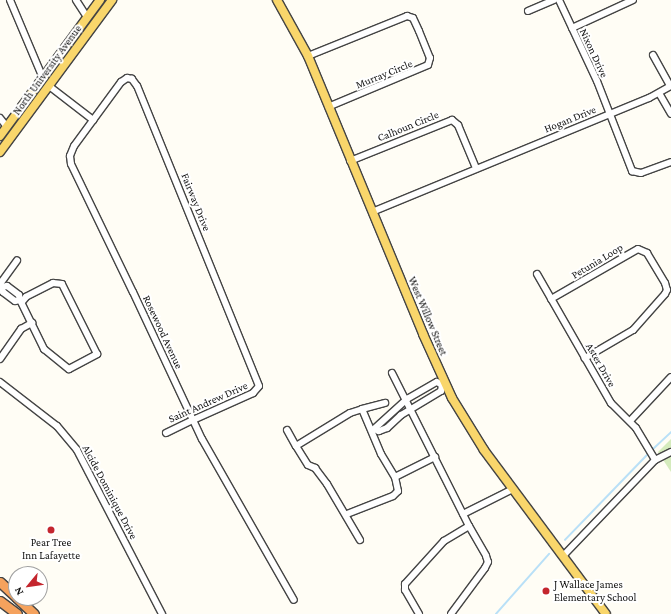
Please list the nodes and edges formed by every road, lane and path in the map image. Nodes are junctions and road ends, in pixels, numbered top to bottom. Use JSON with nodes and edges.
{"nodes":[{"id":1,"x":10,"y":0,"type":"edge"},
{"id":2,"x":76,"y":0,"type":"edge"},
{"id":3,"x":100,"y":0,"type":"edge"},
{"id":4,"x":112,"y":0,"type":"edge"},
{"id":5,"x":277,"y":0,"type":"edge"},
{"id":6,"x":554,"y":0,"type":"edge"},
{"id":7,"x":559,"y":0,"type":"edge"},
{"id":8,"x":633,"y":0,"type":"edge"},
{"id":9,"x":528,"y":11,"type":"dead end"},
{"id":10,"x":87,"y":17,"type":"junction"},
{"id":11,"x":93,"y":26,"type":"junction"},
{"id":12,"x":572,"y":28,"type":"junction"},
{"id":13,"x":653,"y":55,"type":"dead end"},
{"id":14,"x":308,"y":56,"type":"junction"},
{"id":15,"x":43,"y":78,"type":"junction"},
{"id":16,"x":48,"y":86,"type":"junction"},
{"id":17,"x":671,"y":86,"type":"edge"},
{"id":18,"x":659,"y":93,"type":"junction"},
{"id":19,"x":328,"y":107,"type":"junction"},
{"id":20,"x":610,"y":114,"type":"junction"},
{"id":21,"x":671,"y":114,"type":"edge"},
{"id":22,"x":0,"y":118,"type":"edge"},
{"id":23,"x":93,"y":120,"type":"junction"},
{"id":24,"x":7,"y":127,"type":"junction"},
{"id":25,"x":0,"y":136,"type":"edge"},
{"id":26,"x":0,"y":152,"type":"edge"},
{"id":27,"x":350,"y":161,"type":"junction"},
{"id":28,"x":671,"y":162,"type":"edge"},
{"id":29,"x":476,"y":168,"type":"junction"},
{"id":30,"x":372,"y":212,"type":"junction"},
{"id":31,"x":17,"y":261,"type":"dead end"},
{"id":32,"x":537,"y":274,"type":"dead end"},
{"id":33,"x":1,"y":286,"type":"edge"},
{"id":34,"x":551,"y":299,"type":"junction"},
{"id":35,"x":21,"y":301,"type":"junction"},
{"id":36,"x":32,"y":323,"type":"junction"},
{"id":37,"x":585,"y":358,"type":"junction"},
{"id":38,"x":0,"y":359,"type":"edge"},
{"id":39,"x":392,"y":373,"type":"dead end"},
{"id":40,"x":671,"y":377,"type":"edge"},
{"id":41,"x":0,"y":382,"type":"edge"},
{"id":42,"x":444,"y":384,"type":"junction"},
{"id":43,"x":259,"y":388,"type":"joint"},
{"id":44,"x":418,"y":393,"type":"junction"},
{"id":45,"x":407,"y":399,"type":"junction"},
{"id":46,"x":427,"y":401,"type":"junction"},
{"id":47,"x":385,"y":403,"type":"dead end"},
{"id":48,"x":412,"y":409,"type":"junction"},
{"id":49,"x":362,"y":410,"type":"junction"},
{"id":50,"x":193,"y":420,"type":"junction"},
{"id":51,"x":630,"y":421,"type":"junction"},
{"id":52,"x":373,"y":429,"type":"junction"},
{"id":53,"x":288,"y":430,"type":"dead end"},
{"id":54,"x":166,"y":433,"type":"dead end"},
{"id":55,"x":296,"y":446,"type":"junction"},
{"id":56,"x":671,"y":452,"type":"edge"},
{"id":57,"x":435,"y":457,"type":"junction"},
{"id":58,"x":655,"y":460,"type":"junction"},
{"id":59,"x":395,"y":477,"type":"junction"},
{"id":60,"x":513,"y":489,"type":"junction"},
{"id":61,"x":347,"y":514,"type":"junction"},
{"id":62,"x":463,"y":514,"type":"junction"},
{"id":63,"x":469,"y":526,"type":"junction"},
{"id":64,"x":360,"y":540,"type":"dead end"},
{"id":65,"x":563,"y":556,"type":"junction"},
{"id":66,"x":0,"y":582,"type":"edge"},
{"id":67,"x":8,"y":590,"type":"edge"},
{"id":68,"x":294,"y":600,"type":"dead end"},
{"id":69,"x":0,"y":601,"type":"edge"},
{"id":70,"x":25,"y":606,"type":"edge"},
{"id":71,"x":17,"y":614,"type":"edge"},
{"id":72,"x":34,"y":614,"type":"edge"},
{"id":73,"x":162,"y":614,"type":"edge"},
{"id":74,"x":419,"y":614,"type":"edge"},
{"id":75,"x":451,"y":614,"type":"edge"},
{"id":76,"x":606,"y":614,"type":"edge"}],
"edges":[{"from":1,"to":15,"type":"street"},
{"from":2,"to":10,"type":"street"},
{"from":3,"to":10,"type":"main road","name":"North University Avenue"},
{"from":4,"to":11,"type":"main road","name":"North University Avenue"},
{"from":5,"to":14,"type":"main road","name":"West Willow Street"},
{"from":6,"to":9,"type":"street"},
{"from":7,"to":12,"type":"street","name":"Nixon Drive"},
{"from":8,"to":12,"type":"street"},
{"from":10,"to":11,"type":"main road"},
{"from":10,"to":15,"type":"main road","name":"North University Avenue"},
{"from":11,"to":16,"type":"main road","name":"North University Avenue"},
{"from":12,"to":20,"type":"street","name":"Nixon Drive"},
{"from":13,"to":17,"type":"street"},
{"from":14,"to":19,"type":"main road","name":"West Willow Street"},
{"from":14,"to":19,"type":"street","name":"Murray Circle"},
{"from":15,"to":24,"type":"main road","name":"North University Avenue"},
{"from":16,"to":23,"type":"street"},
{"from":16,"to":26,"type":"main road","name":"North University Avenue"},
{"from":17,"to":18,"type":"street","name":"Hogan Drive"},
{"from":18,"to":20,"type":"street","name":"Hogan Drive"},
{"from":18,"to":21,"type":"street"},
{"from":19,"to":27,"type":"main road","name":"West Willow Street"},
{"from":20,"to":28,"type":"street","name":"Nixon Drive"},
{"from":20,"to":29,"type":"street","name":"Hogan Drive"},
{"from":22,"to":24,"type":"street"},
{"from":23,"to":43,"type":"street","name":"Fairway Drive"},
{"from":23,"to":50,"type":"street","name":"Rosewood Avenue"},
{"from":24,"to":25,"type":"main road","name":"North University Avenue"},
{"from":27,"to":29,"type":"street","name":"Calhoun Circle"},
{"from":27,"to":30,"type":"main road","name":"West Willow Street"},
{"from":29,"to":30,"type":"street"},
{"from":30,"to":42,"type":"main road","name":"West Willow Street"},
{"from":31,"to":33,"type":"street"},
{"from":32,"to":34,"type":"street","name":"Aster Drive"},
{"from":33,"to":35,"type":"street"},
{"from":34,"to":37,"type":"street","name":"Aster Drive"},
{"from":34,"to":37,"type":"street","name":"Petunia Loop"},
{"from":35,"to":36,"type":"street"},
{"from":35,"to":36,"type":"street"},
{"from":36,"to":38,"type":"street"},
{"from":37,"to":51,"type":"street","name":"Aster Drive"},
{"from":39,"to":45,"type":"street"},
{"from":40,"to":51,"type":"street"},
{"from":41,"to":73,"type":"street","name":"Alcide Dominique Drive"},
{"from":42,"to":44,"type":"street"},
{"from":42,"to":46,"type":"street"},
{"from":42,"to":60,"type":"main road","name":"West Willow Street"},
{"from":43,"to":50,"type":"street","name":"Saint Andrew Drive"},
{"from":44,"to":45,"type":"street"},
{"from":44,"to":46,"type":"street"},
{"from":45,"to":48,"type":"street"},
{"from":45,"to":52,"type":"street"},
{"from":46,"to":48,"type":"street"},
{"from":47,"to":49,"type":"street"},
{"from":48,"to":52,"type":"street"},
{"from":48,"to":57,"type":"street"},
{"from":49,"to":52,"type":"street"},
{"from":49,"to":55,"type":"street"},
{"from":50,"to":54,"type":"street","name":"Saint Andrew Drive"},
{"from":50,"to":68,"type":"street","name":"Rosewood Avenue"},
{"from":51,"to":58,"type":"street","name":"Aster Drive"},
{"from":52,"to":59,"type":"street"},
{"from":53,"to":55,"type":"street"},
{"from":55,"to":61,"type":"street"},
{"from":56,"to":58,"type":"street"},
{"from":57,"to":59,"type":"street"},
{"from":57,"to":62,"type":"street"},
{"from":58,"to":65,"type":"street"},
{"from":59,"to":61,"type":"street"},
{"from":60,"to":62,"type":"street"},
{"from":60,"to":65,"type":"main road","name":"West Willow Street"},
{"from":61,"to":64,"type":"street"},
{"from":62,"to":63,"type":"street"},
{"from":63,"to":74,"type":"street"},
{"from":63,"to":75,"type":"street"},
{"from":65,"to":76,"type":"main road","name":"West Willow Street"},
{"from":66,"to":67,"type":"highway"},
{"from":69,"to":71,"type":"highway"},
{"from":70,"to":72,"type":"highway"}]}
